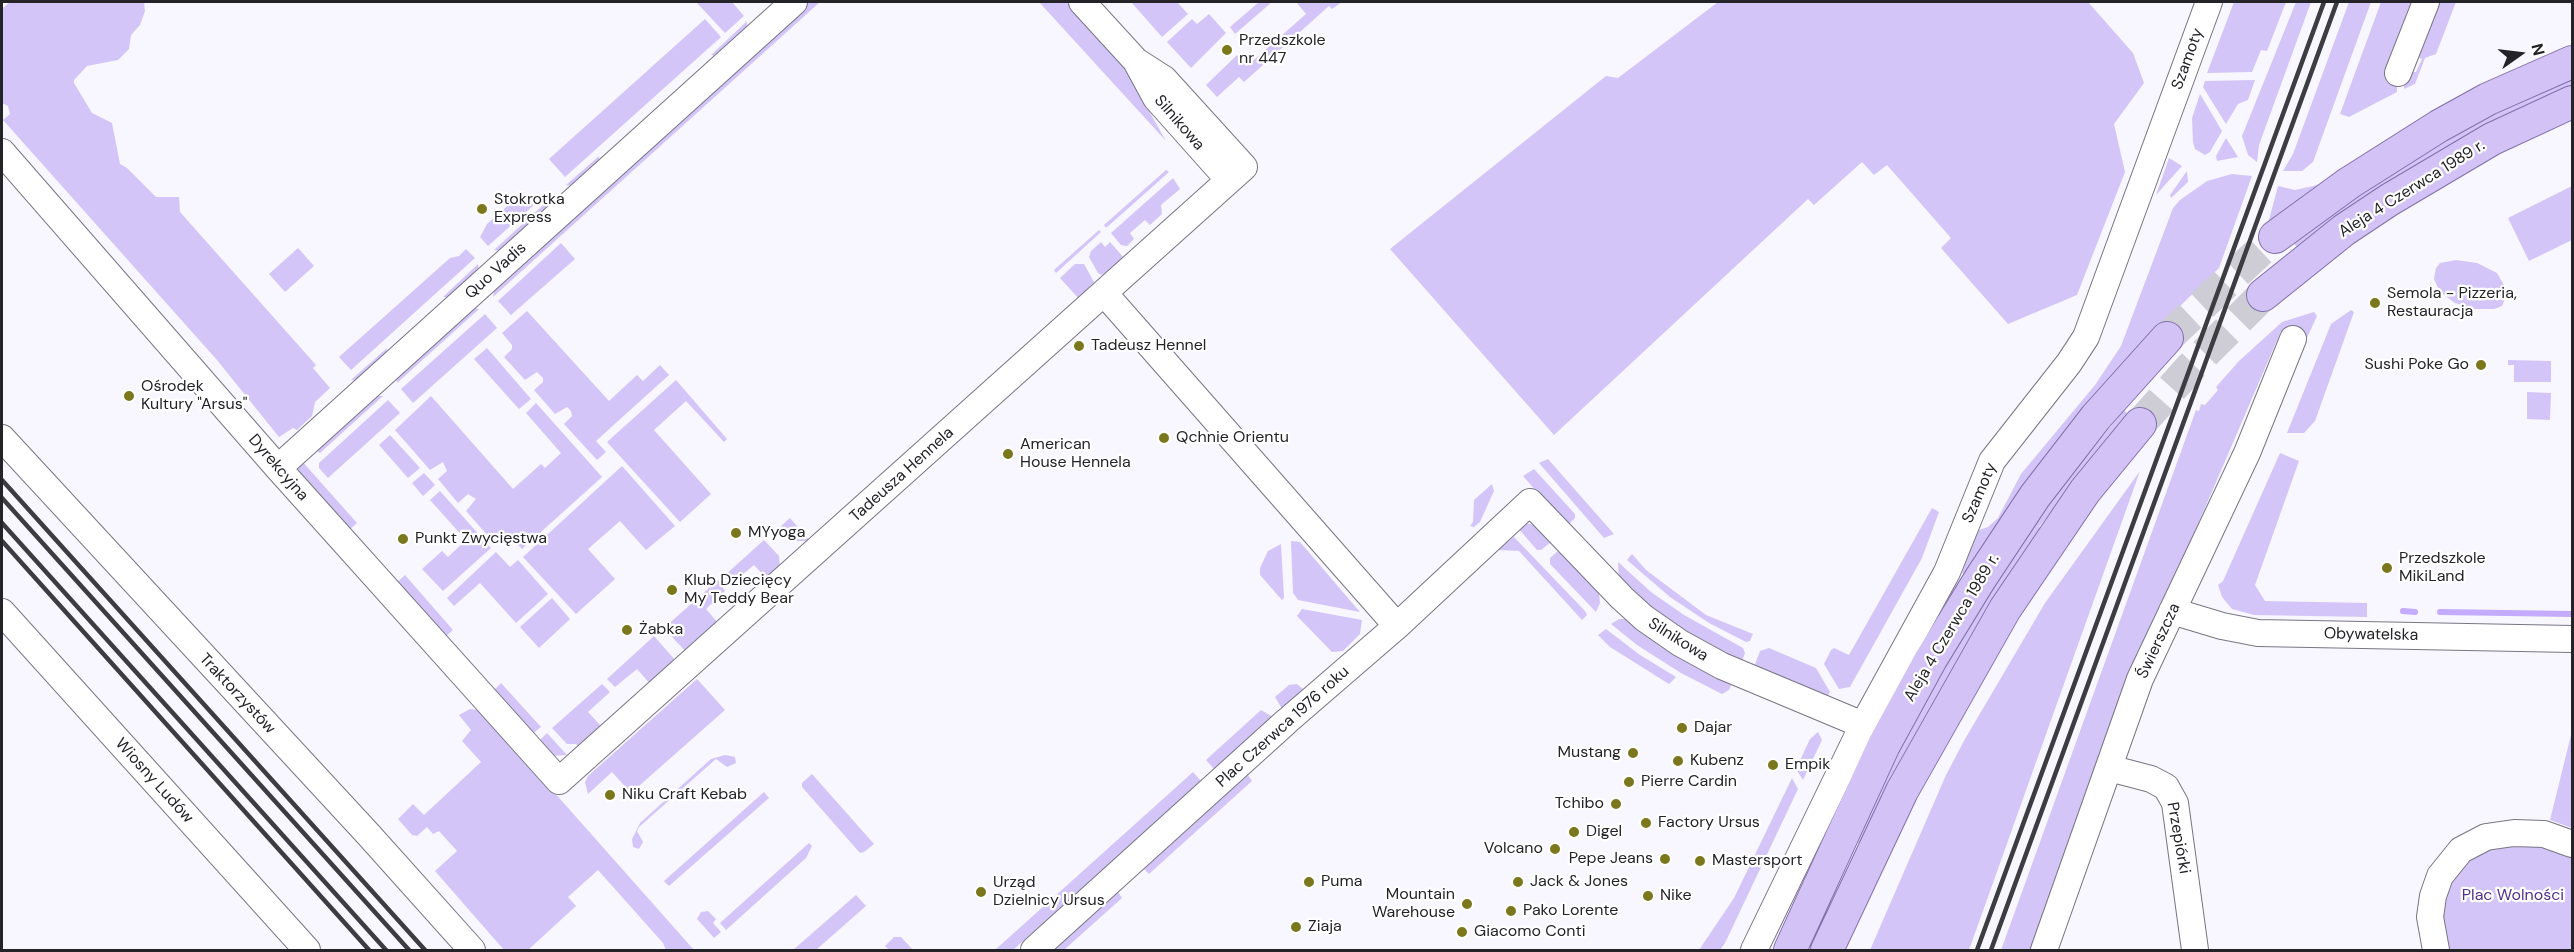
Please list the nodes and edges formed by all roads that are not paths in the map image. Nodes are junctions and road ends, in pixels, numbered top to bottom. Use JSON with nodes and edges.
{"nodes":[{"id":1,"x":794,"y":2,"type":"edge"},
{"id":2,"x":1082,"y":2,"type":"edge"},
{"id":3,"x":2209,"y":2,"type":"edge"},
{"id":4,"x":2426,"y":2,"type":"edge"},
{"id":5,"x":2572,"y":62,"type":"edge"},
{"id":6,"x":2398,"y":73,"type":"dead end"},
{"id":7,"x":2572,"y":102,"type":"edge"},
{"id":8,"x":2,"y":152,"type":"edge"},
{"id":9,"x":1236,"y":174,"type":"joint"},
{"id":10,"x":2275,"y":237,"type":"tunnel mouth"},
{"id":11,"x":1104,"y":293,"type":"junction"},
{"id":12,"x":2263,"y":295,"type":"tunnel mouth"},
{"id":13,"x":2167,"y":338,"type":"tunnel mouth"},
{"id":14,"x":2293,"y":339,"type":"dead end"},
{"id":15,"x":2140,"y":424,"type":"tunnel mouth"},
{"id":16,"x":2,"y":438,"type":"edge"},
{"id":17,"x":278,"y":468,"type":"junction"},
{"id":18,"x":1530,"y":502,"type":"joint"},
{"id":19,"x":2172,"y":611,"type":"junction"},
{"id":20,"x":2,"y":612,"type":"edge"},
{"id":21,"x":1397,"y":626,"type":"junction"},
{"id":22,"x":2572,"y":639,"type":"edge"},
{"id":23,"x":1863,"y":725,"type":"junction"},
{"id":24,"x":2109,"y":768,"type":"junction"},
{"id":25,"x":559,"y":781,"type":"joint"},
{"id":26,"x":2572,"y":844,"type":"edge"},
{"id":27,"x":307,"y":951,"type":"edge"},
{"id":28,"x":472,"y":951,"type":"edge"},
{"id":29,"x":1034,"y":951,"type":"edge"},
{"id":30,"x":1754,"y":951,"type":"edge"},
{"id":31,"x":1790,"y":951,"type":"edge"},
{"id":32,"x":1827,"y":951,"type":"edge"},
{"id":33,"x":2044,"y":951,"type":"edge"},
{"id":34,"x":2195,"y":951,"type":"edge"},
{"id":35,"x":2436,"y":951,"type":"edge"}],
"edges":[{"from":1,"to":17,"type":"street","name":"Quo Vadis"},
{"from":2,"to":9,"type":"street","name":"Silnikowa"},
{"from":3,"to":23,"type":"street","name":"Szamoty"},
{"from":4,"to":6,"type":"street"},
{"from":5,"to":10,"type":"main road"},
{"from":7,"to":12,"type":"main road","name":"Aleja 4 Czerwca 1989 r."},
{"from":8,"to":17,"type":"street","name":"Dyrekcyjna"},
{"from":9,"to":11,"type":"street","name":"Tadeusza Hennela"},
{"from":11,"to":21,"type":"street"},
{"from":11,"to":25,"type":"street","name":"Tadeusza Hennela"},
{"from":13,"to":31,"type":"main road","name":"Aleja 4 Czerwca 1989 r."},
{"from":14,"to":19,"type":"street","name":"Świerszcza"},
{"from":15,"to":32,"type":"main road"},
{"from":16,"to":28,"type":"street","name":"Traktorzystów"},
{"from":17,"to":25,"type":"street","name":"Dyrekcyjna"},
{"from":18,"to":21,"type":"street","name":"Plac Czerwca 1976 roku"},
{"from":18,"to":23,"type":"street","name":"Silnikowa"},
{"from":19,"to":22,"type":"street","name":"Obywatelska"},
{"from":19,"to":24,"type":"street","name":"Świerszcza"},
{"from":20,"to":27,"type":"street","name":"Wiosny Ludów"},
{"from":21,"to":29,"type":"street","name":"Plac Czerwca 1976 roku"},
{"from":23,"to":30,"type":"street","name":"Szamoty"},
{"from":24,"to":33,"type":"street","name":"Świerszcza"},
{"from":24,"to":34,"type":"street","name":"Przepiórki"},
{"from":26,"to":35,"type":"street"}]}
